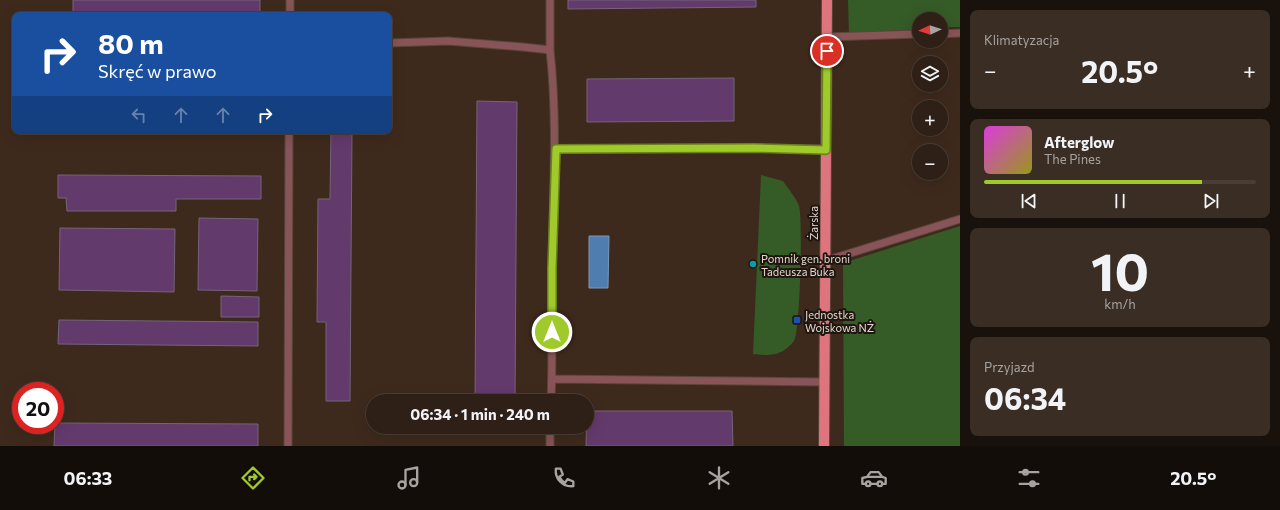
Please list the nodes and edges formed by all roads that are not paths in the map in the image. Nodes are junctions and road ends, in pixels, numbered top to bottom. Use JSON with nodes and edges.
{"nodes":[{"id":1,"x":290,"y":0,"type":"edge"},
{"id":2,"x":550,"y":0,"type":"edge"},
{"id":3,"x":827,"y":0,"type":"edge"},
{"id":4,"x":290,"y":12,"type":"edge"},
{"id":5,"x":960,"y":33,"type":"edge"},
{"id":6,"x":912,"y":34,"type":"edge"},
{"id":7,"x":948,"y":34,"type":"edge"},
{"id":8,"x":827,"y":37,"type":"junction"},
{"id":9,"x":392,"y":43,"type":"edge"},
{"id":10,"x":550,"y":50,"type":"junction"},
{"id":11,"x":289,"y":134,"type":"edge"},
{"id":12,"x":556,"y":149,"type":"junction"},
{"id":13,"x":826,"y":150,"type":"junction"},
{"id":14,"x":960,"y":219,"type":"edge"},
{"id":15,"x":825,"y":261,"type":"junction"},
{"id":16,"x":552,"y":379,"type":"junction"},
{"id":17,"x":824,"y":382,"type":"junction"},
{"id":18,"x":551,"y":394,"type":"edge"},
{"id":19,"x":550,"y":434,"type":"edge"},
{"id":20,"x":288,"y":446,"type":"edge"},
{"id":21,"x":550,"y":446,"type":"edge"},
{"id":22,"x":824,"y":446,"type":"edge"}],
"edges":[{"from":1,"to":4,"type":"lane"},
{"from":2,"to":10,"type":"lane"},
{"from":3,"to":8,"type":"main road","name":"Żarska"},
{"from":5,"to":7,"type":"lane"},
{"from":6,"to":8,"type":"lane"},
{"from":8,"to":13,"type":"main road","name":"Żarska"},
{"from":9,"to":10,"type":"lane"},
{"from":10,"to":12,"type":"lane"},
{"from":11,"to":20,"type":"lane"},
{"from":12,"to":13,"type":"lane"},
{"from":12,"to":16,"type":"lane"},
{"from":13,"to":15,"type":"main road","name":"Żarska"},
{"from":14,"to":15,"type":"lane"},
{"from":15,"to":17,"type":"main road","name":"Żarska"},
{"from":16,"to":17,"type":"lane"},
{"from":16,"to":18,"type":"lane"},
{"from":17,"to":22,"type":"main road","name":"Żarska"},
{"from":19,"to":21,"type":"lane"}]}
